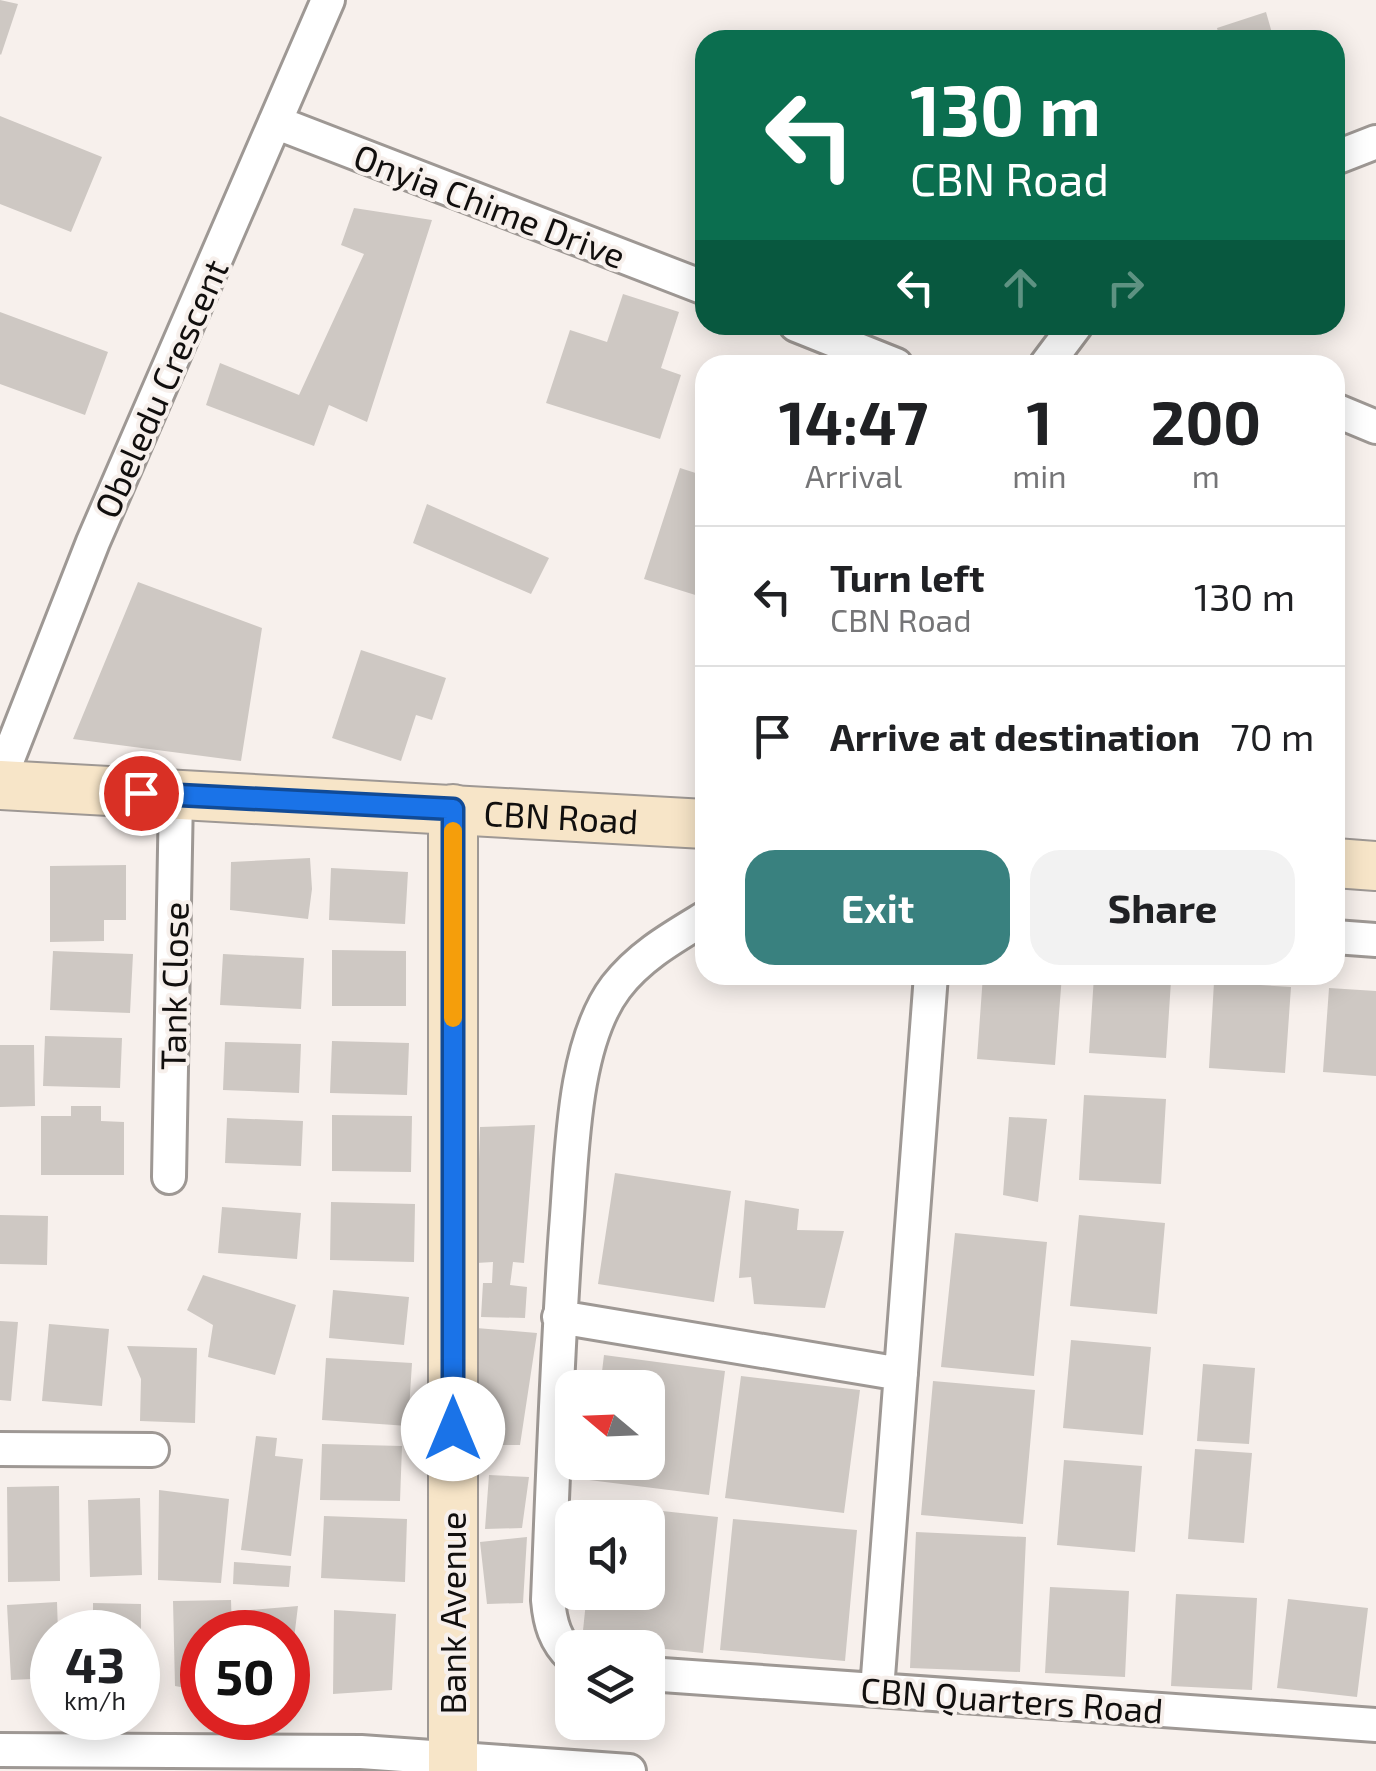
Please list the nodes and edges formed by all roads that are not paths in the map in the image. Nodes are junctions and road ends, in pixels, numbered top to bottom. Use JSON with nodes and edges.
{"nodes":[{"id":1,"x":328,"y":0,"type":"edge"},
{"id":2,"x":276,"y":122,"type":"junction"},
{"id":3,"x":1376,"y":142,"type":"edge"},
{"id":4,"x":1345,"y":154,"type":"edge"},
{"id":5,"x":695,"y":284,"type":"edge"},
{"id":6,"x":821,"y":335,"type":"edge"},
{"id":7,"x":871,"y":355,"type":"edge"},
{"id":8,"x":1345,"y":414,"type":"edge"},
{"id":9,"x":1376,"y":427,"type":"edge"},
{"id":10,"x":0,"y":782,"type":"edge"},
{"id":11,"x":176,"y":795,"type":"junction"},
{"id":12,"x":453,"y":809,"type":"junction"},
{"id":13,"x":695,"y":823,"type":"edge"},
{"id":14,"x":1345,"y":864,"type":"edge"},
{"id":15,"x":1376,"y":866,"type":"edge"},
{"id":16,"x":695,"y":924,"type":"edge"},
{"id":17,"x":1345,"y":938,"type":"edge"},
{"id":18,"x":1376,"y":940,"type":"edge"},
{"id":19,"x":930,"y":985,"type":"edge"},
{"id":20,"x":169,"y":1176,"type":"dead end"},
{"id":21,"x":560,"y":1317,"type":"junction"},
{"id":22,"x":901,"y":1374,"type":"junction"},
{"id":23,"x":0,"y":1449,"type":"edge"},
{"id":24,"x":152,"y":1450,"type":"dead end"},
{"id":25,"x":555,"y":1633,"type":"edge"},
{"id":26,"x":665,"y":1675,"type":"edge"},
{"id":27,"x":877,"y":1690,"type":"junction"},
{"id":28,"x":1376,"y":1726,"type":"edge"},
{"id":29,"x":0,"y":1750,"type":"edge"},
{"id":30,"x":452,"y":1764,"type":"edge"},
{"id":31,"x":629,"y":1771,"type":"edge"}],
"edges":[{"from":1,"to":2,"type":"street","name":"Obeledu Crescent"},
{"from":2,"to":5,"type":"street","name":"Onyia Chime Drive"},
{"from":2,"to":10,"type":"street","name":"Obeledu Crescent"},
{"from":3,"to":4,"type":"street"},
{"from":6,"to":7,"type":"street"},
{"from":8,"to":9,"type":"street"},
{"from":10,"to":11,"type":"main road","name":"CBN Road"},
{"from":11,"to":12,"type":"main road","name":"CBN Road"},
{"from":11,"to":20,"type":"street","name":"Tank Close"},
{"from":12,"to":13,"type":"main road","name":"CBN Road"},
{"from":12,"to":30,"type":"main road","name":"Bank Avenue"},
{"from":14,"to":15,"type":"main road"},
{"from":16,"to":21,"type":"street"},
{"from":17,"to":18,"type":"street"},
{"from":19,"to":22,"type":"street"},
{"from":21,"to":22,"type":"street"},
{"from":21,"to":25,"type":"street"},
{"from":22,"to":27,"type":"street"},
{"from":23,"to":24,"type":"street"},
{"from":26,"to":27,"type":"street","name":"CBN Quarters Road"},
{"from":27,"to":28,"type":"street","name":"CBN Quarters Road"},
{"from":29,"to":30,"type":"street"},
{"from":30,"to":31,"type":"street"}]}
